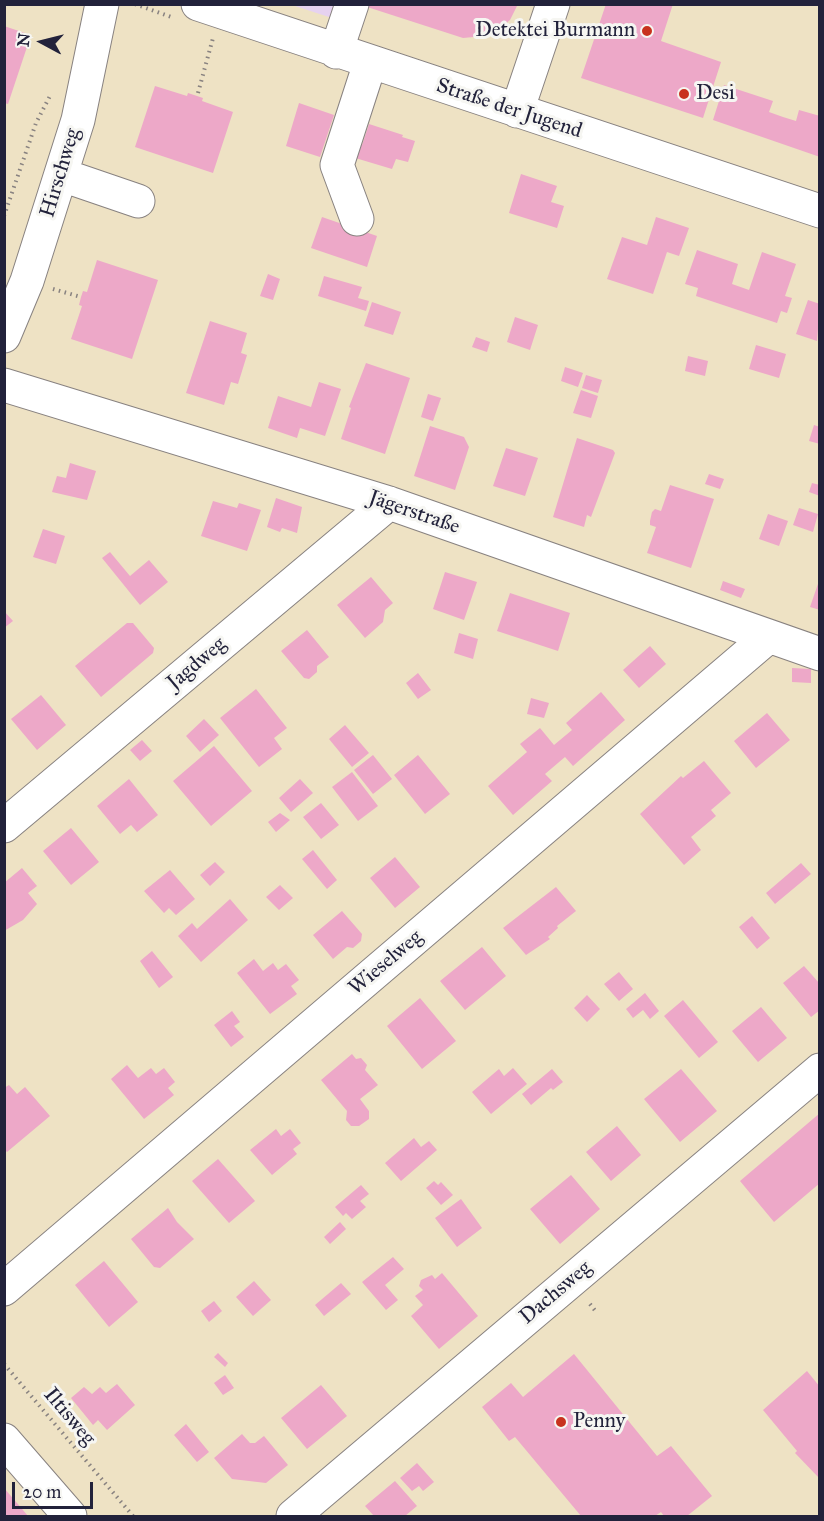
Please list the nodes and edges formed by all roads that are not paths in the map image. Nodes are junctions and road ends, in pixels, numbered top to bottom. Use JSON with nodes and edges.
{"nodes":[{"id":1,"x":102,"y":4,"type":"edge"},
{"id":2,"x":352,"y":4,"type":"edge"},
{"id":3,"x":553,"y":4,"type":"edge"},
{"id":4,"x":206,"y":18,"type":"edge"},
{"id":5,"x":336,"y":52,"type":"junction"},
{"id":6,"x":370,"y":63,"type":"junction"},
{"id":7,"x":517,"y":111,"type":"junction"},
{"id":8,"x":62,"y":175,"type":"junction"},
{"id":9,"x":138,"y":201,"type":"dead end"},
{"id":10,"x":819,"y":211,"type":"edge"},
{"id":11,"x":357,"y":219,"type":"dead end"},
{"id":12,"x":4,"y":336,"type":"edge"},
{"id":13,"x":4,"y":385,"type":"edge"},
{"id":14,"x":388,"y":503,"type":"junction"},
{"id":15,"x":768,"y":637,"type":"junction"},
{"id":16,"x":819,"y":654,"type":"edge"},
{"id":17,"x":4,"y":825,"type":"edge"},
{"id":18,"x":819,"y":1070,"type":"edge"},
{"id":19,"x":4,"y":1289,"type":"edge"},
{"id":20,"x":4,"y":1440,"type":"edge"},
{"id":21,"x":70,"y":1516,"type":"edge"},
{"id":22,"x":294,"y":1516,"type":"edge"}],
"edges":[{"from":1,"to":8,"type":"street","name":"Hirschweg"},
{"from":2,"to":5,"type":"street"},
{"from":3,"to":7,"type":"street"},
{"from":4,"to":5,"type":"street","name":"Straße der Jugend"},
{"from":5,"to":6,"type":"street","name":"Straße der Jugend"},
{"from":6,"to":7,"type":"street","name":"Straße der Jugend"},
{"from":6,"to":11,"type":"street"},
{"from":7,"to":10,"type":"street","name":"Straße der Jugend"},
{"from":8,"to":9,"type":"street"},
{"from":8,"to":12,"type":"street","name":"Hirschweg"},
{"from":13,"to":14,"type":"street","name":"Jägerstraße"},
{"from":14,"to":15,"type":"street","name":"Jägerstraße"},
{"from":14,"to":17,"type":"street","name":"Jagdweg"},
{"from":15,"to":16,"type":"street","name":"Jägerstraße"},
{"from":15,"to":19,"type":"street","name":"Wieselweg"},
{"from":18,"to":22,"type":"street","name":"Dachsweg"},
{"from":20,"to":21,"type":"street"}]}
